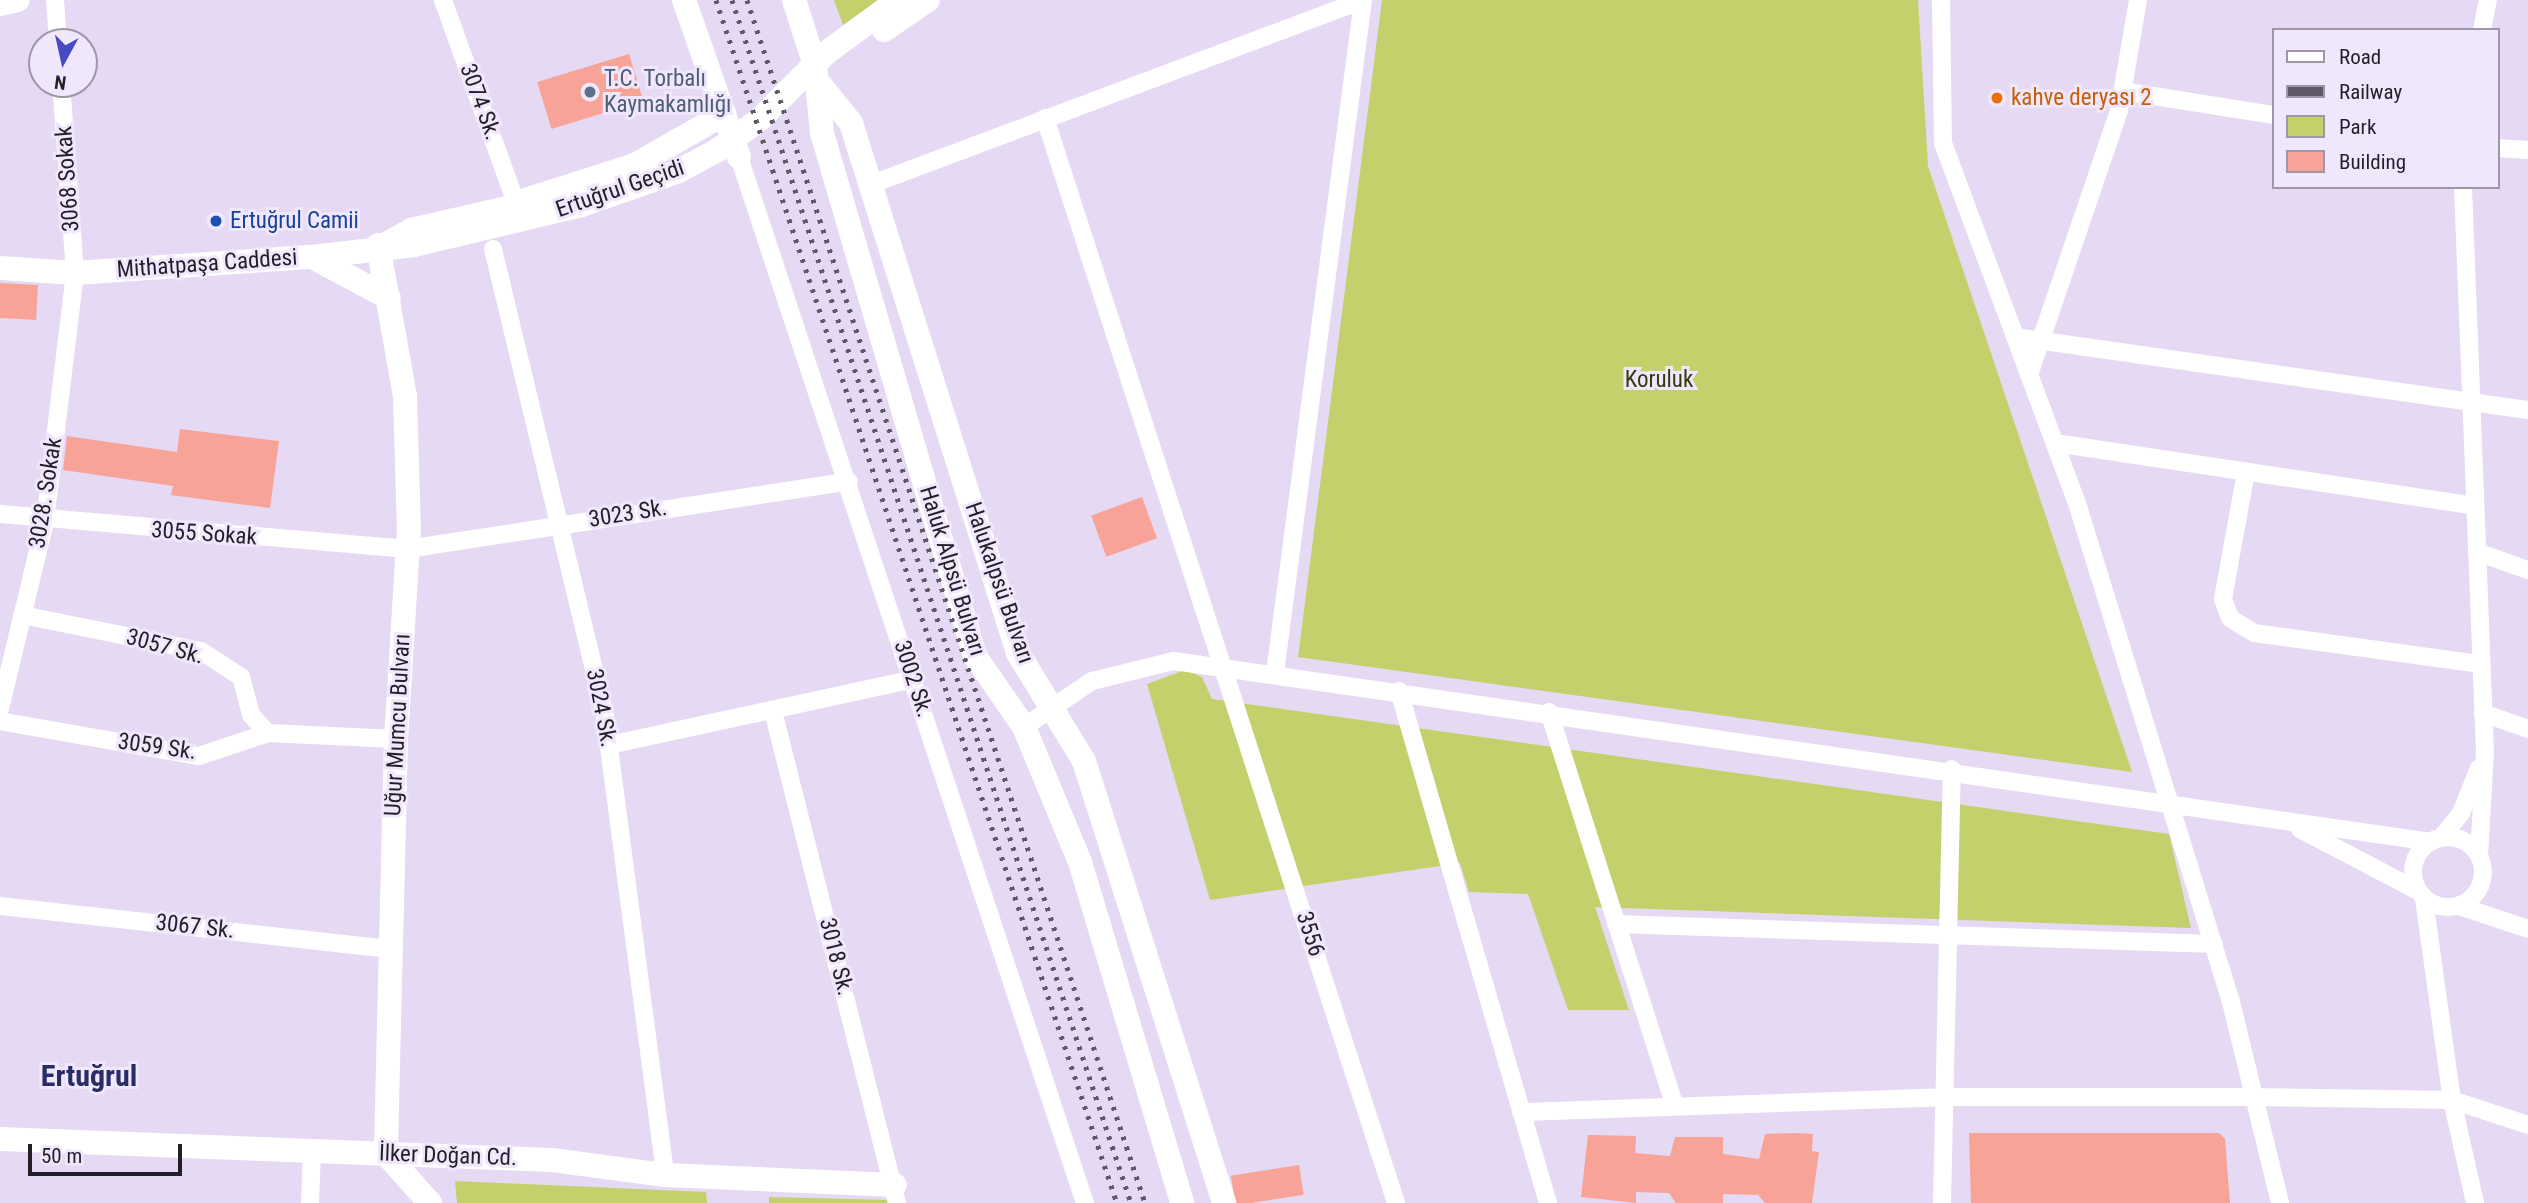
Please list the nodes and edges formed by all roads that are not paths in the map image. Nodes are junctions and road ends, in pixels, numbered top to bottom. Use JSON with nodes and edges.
{"nodes":[{"id":1,"x":18,"y":0,"type":"edge"},
{"id":2,"x":55,"y":0,"type":"edge"},
{"id":3,"x":443,"y":0,"type":"edge"},
{"id":4,"x":684,"y":0,"type":"edge"},
{"id":5,"x":794,"y":0,"type":"edge"},
{"id":6,"x":898,"y":0,"type":"edge"},
{"id":7,"x":928,"y":0,"type":"edge"},
{"id":8,"x":1363,"y":0,"type":"edge"},
{"id":9,"x":1941,"y":0,"type":"edge"},
{"id":10,"x":2138,"y":0,"type":"edge"},
{"id":11,"x":2488,"y":0,"type":"edge"},
{"id":12,"x":0,"y":4,"type":"edge"},
{"id":13,"x":57,"y":28,"type":"edge"},
{"id":14,"x":2482,"y":28,"type":"edge"},
{"id":15,"x":818,"y":82,"type":"junction"},
{"id":16,"x":2122,"y":91,"type":"junction"},
{"id":17,"x":62,"y":98,"type":"edge"},
{"id":18,"x":724,"y":114,"type":"junction"},
{"id":19,"x":2272,"y":115,"type":"edge"},
{"id":20,"x":1045,"y":118,"type":"junction"},
{"id":21,"x":2500,"y":148,"type":"edge"},
{"id":22,"x":2528,"y":150,"type":"edge"},
{"id":23,"x":739,"y":157,"type":"joint"},
{"id":24,"x":872,"y":184,"type":"junction"},
{"id":25,"x":2463,"y":189,"type":"edge"},
{"id":26,"x":516,"y":203,"type":"junction"},
{"id":27,"x":377,"y":245,"type":"junction"},
{"id":28,"x":414,"y":245,"type":"joint"},
{"id":29,"x":493,"y":250,"type":"dead end"},
{"id":30,"x":313,"y":257,"type":"junction"},
{"id":31,"x":0,"y":268,"type":"edge"},
{"id":32,"x":75,"y":274,"type":"junction"},
{"id":33,"x":388,"y":298,"type":"junction"},
{"id":34,"x":2015,"y":337,"type":"junction"},
{"id":35,"x":2042,"y":337,"type":"junction"},
{"id":36,"x":2029,"y":375,"type":"junction"},
{"id":37,"x":2470,"y":400,"type":"junction"},
{"id":38,"x":2528,"y":410,"type":"edge"},
{"id":39,"x":2055,"y":443,"type":"junction"},
{"id":40,"x":2246,"y":472,"type":"junction"},
{"id":41,"x":849,"y":481,"type":"junction"},
{"id":42,"x":2475,"y":506,"type":"junction"},
{"id":43,"x":0,"y":514,"type":"edge"},
{"id":44,"x":45,"y":522,"type":"junction"},
{"id":45,"x":560,"y":524,"type":"junction"},
{"id":46,"x":407,"y":550,"type":"junction"},
{"id":47,"x":2477,"y":552,"type":"junction"},
{"id":48,"x":2528,"y":570,"type":"edge"},
{"id":49,"x":22,"y":615,"type":"junction"},
{"id":50,"x":2482,"y":664,"type":"junction"},
{"id":51,"x":1224,"y":666,"type":"junction"},
{"id":52,"x":1275,"y":673,"type":"junction"},
{"id":53,"x":913,"y":679,"type":"junction"},
{"id":54,"x":1399,"y":691,"type":"junction"},
{"id":55,"x":1050,"y":706,"type":"junction"},
{"id":56,"x":0,"y":709,"type":"edge"},
{"id":57,"x":773,"y":711,"type":"junction"},
{"id":58,"x":1549,"y":712,"type":"junction"},
{"id":59,"x":2483,"y":713,"type":"junction"},
{"id":60,"x":0,"y":721,"type":"edge"},
{"id":61,"x":1024,"y":727,"type":"junction"},
{"id":62,"x":2528,"y":729,"type":"edge"},
{"id":63,"x":268,"y":733,"type":"junction"},
{"id":64,"x":396,"y":739,"type":"junction"},
{"id":65,"x":609,"y":745,"type":"junction"},
{"id":66,"x":2485,"y":752,"type":"junction"},
{"id":67,"x":1952,"y":769,"type":"junction"},
{"id":68,"x":2173,"y":807,"type":"junction"},
{"id":69,"x":2288,"y":822,"type":"junction"},
{"id":70,"x":2436,"y":840,"type":"junction"},
{"id":71,"x":2479,"y":855,"type":"junction"},
{"id":72,"x":2421,"y":895,"type":"junction"},
{"id":73,"x":0,"y":906,"type":"edge"},
{"id":74,"x":2459,"y":906,"type":"junction"},
{"id":75,"x":1616,"y":924,"type":"junction"},
{"id":76,"x":2528,"y":929,"type":"edge"},
{"id":77,"x":1948,"y":938,"type":"junction"},
{"id":78,"x":2214,"y":944,"type":"junction"},
{"id":79,"x":390,"y":949,"type":"junction"},
{"id":80,"x":1944,"y":1097,"type":"junction"},
{"id":81,"x":2254,"y":1097,"type":"junction"},
{"id":82,"x":2452,"y":1100,"type":"junction"},
{"id":83,"x":1674,"y":1104,"type":"junction"},
{"id":84,"x":1521,"y":1112,"type":"junction"},
{"id":85,"x":2528,"y":1125,"type":"edge"},
{"id":86,"x":0,"y":1139,"type":"edge"},
{"id":87,"x":312,"y":1150,"type":"junction"},
{"id":88,"x":386,"y":1154,"type":"junction"},
{"id":89,"x":665,"y":1175,"type":"junction"},
{"id":90,"x":896,"y":1194,"type":"edge"},
{"id":91,"x":310,"y":1203,"type":"edge"},
{"id":92,"x":430,"y":1203,"type":"edge"},
{"id":93,"x":1085,"y":1203,"type":"edge"},
{"id":94,"x":1182,"y":1203,"type":"edge"},
{"id":95,"x":1224,"y":1203,"type":"edge"},
{"id":96,"x":1396,"y":1203,"type":"edge"},
{"id":97,"x":1548,"y":1203,"type":"edge"},
{"id":98,"x":1942,"y":1203,"type":"edge"},
{"id":99,"x":2280,"y":1203,"type":"edge"},
{"id":100,"x":2475,"y":1203,"type":"edge"}],
"edges":[{"from":1,"to":12,"type":"main road"},
{"from":2,"to":13,"type":"street"},
{"from":3,"to":26,"type":"street","name":"3074 Sk."},
{"from":4,"to":18,"type":"main road"},
{"from":5,"to":15,"type":"main road"},
{"from":6,"to":28,"type":"main road","name":"Ertuğrul Geçidi"},
{"from":7,"to":15,"type":"main road"},
{"from":8,"to":20,"type":"street"},
{"from":8,"to":52,"type":"street"},
{"from":9,"to":34,"type":"street"},
{"from":10,"to":16,"type":"street"},
{"from":11,"to":14,"type":"street"},
{"from":15,"to":24,"type":"main road","name":"Halukalpsü Bulvarı"},
{"from":15,"to":61,"type":"main road","name":"Haluk Alpsü Bulvarı"},
{"from":16,"to":19,"type":"street"},
{"from":16,"to":35,"type":"street"},
{"from":17,"to":32,"type":"street","name":"3068 Sokak"},
{"from":18,"to":23,"type":"main road"},
{"from":18,"to":26,"type":"main road"},
{"from":20,"to":24,"type":"street"},
{"from":20,"to":51,"type":"street","name":"3556"},
{"from":21,"to":22,"type":"street"},
{"from":23,"to":41,"type":"street","name":"3002 Sk."},
{"from":24,"to":55,"type":"main road","name":"Halukalpsü Bulvarı"},
{"from":25,"to":37,"type":"street"},
{"from":26,"to":27,"type":"street"},
{"from":27,"to":28,"type":"main road","name":"Mithatpaşa Caddesi"},
{"from":27,"to":30,"type":"main road","name":"Mithatpaşa Caddesi"},
{"from":27,"to":33,"type":"main road","name":"Uğur Mumcu Bulvarı"},
{"from":29,"to":45,"type":"street","name":"3024 Sk."},
{"from":30,"to":32,"type":"main road","name":"Mithatpaşa Caddesi"},
{"from":30,"to":33,"type":"main road"},
{"from":31,"to":32,"type":"main road","name":"Mithatpaşa Caddesi"},
{"from":32,"to":44,"type":"street","name":"3028. Sokak"},
{"from":33,"to":46,"type":"main road","name":"Uğur Mumcu Bulvarı"},
{"from":34,"to":35,"type":"street"},
{"from":34,"to":36,"type":"street"},
{"from":35,"to":36,"type":"street"},
{"from":35,"to":37,"type":"street"},
{"from":36,"to":39,"type":"street"},
{"from":37,"to":38,"type":"street"},
{"from":37,"to":42,"type":"street"},
{"from":39,"to":40,"type":"street"},
{"from":39,"to":68,"type":"street"},
{"from":40,"to":42,"type":"street"},
{"from":40,"to":50,"type":"street"},
{"from":41,"to":45,"type":"street","name":"3023 Sk."},
{"from":41,"to":53,"type":"street","name":"3002 Sk."},
{"from":42,"to":47,"type":"street"},
{"from":43,"to":44,"type":"street","name":"3055 Sokak"},
{"from":44,"to":46,"type":"street","name":"3055 Sokak"},
{"from":44,"to":49,"type":"street","name":"3028. Sokak"},
{"from":45,"to":46,"type":"street","name":"3023 Sk."},
{"from":45,"to":65,"type":"street","name":"3024 Sk."},
{"from":46,"to":64,"type":"main road","name":"Uğur Mumcu Bulvarı"},
{"from":47,"to":48,"type":"street"},
{"from":47,"to":50,"type":"street"},
{"from":49,"to":56,"type":"street","name":"3028. Sokak"},
{"from":49,"to":63,"type":"street","name":"3057 Sk."},
{"from":50,"to":59,"type":"street"},
{"from":51,"to":52,"type":"street"},
{"from":51,"to":55,"type":"street"},
{"from":51,"to":96,"type":"street","name":"3556"},
{"from":52,"to":54,"type":"street"},
{"from":53,"to":57,"type":"street"},
{"from":53,"to":93,"type":"street","name":"3002 Sk."},
{"from":54,"to":58,"type":"street"},
{"from":54,"to":84,"type":"street"},
{"from":55,"to":61,"type":"street"},
{"from":55,"to":95,"type":"main road","name":"Halukalpsü Bulvarı"},
{"from":57,"to":65,"type":"street"},
{"from":57,"to":90,"type":"street","name":"3018 Sk."},
{"from":58,"to":67,"type":"street"},
{"from":58,"to":75,"type":"street"},
{"from":59,"to":62,"type":"street"},
{"from":59,"to":66,"type":"street"},
{"from":60,"to":63,"type":"street","name":"3059 Sk."},
{"from":61,"to":94,"type":"main road","name":"Haluk Alpsü Bulvarı"},
{"from":63,"to":64,"type":"street","name":"3059 Sk."},
{"from":64,"to":79,"type":"main road","name":"Uğur Mumcu Bulvarı"},
{"from":65,"to":89,"type":"street","name":"3024 Sk."},
{"from":66,"to":70,"type":"street"},
{"from":66,"to":71,"type":"street"},
{"from":67,"to":68,"type":"street"},
{"from":67,"to":77,"type":"street"},
{"from":68,"to":69,"type":"street"},
{"from":68,"to":78,"type":"street"},
{"from":69,"to":70,"type":"street"},
{"from":69,"to":72,"type":"street"},
{"from":70,"to":71,"type":"street"},
{"from":70,"to":72,"type":"street"},
{"from":71,"to":74,"type":"street"},
{"from":72,"to":74,"type":"street"},
{"from":72,"to":82,"type":"street"},
{"from":73,"to":79,"type":"street","name":"3067 Sk."},
{"from":74,"to":76,"type":"street"},
{"from":75,"to":77,"type":"street"},
{"from":75,"to":83,"type":"street"},
{"from":77,"to":78,"type":"street"},
{"from":77,"to":80,"type":"street"},
{"from":78,"to":81,"type":"street"},
{"from":79,"to":88,"type":"main road","name":"Uğur Mumcu Bulvarı"},
{"from":80,"to":81,"type":"street"},
{"from":80,"to":83,"type":"street"},
{"from":80,"to":98,"type":"street"},
{"from":81,"to":82,"type":"street"},
{"from":81,"to":99,"type":"street"},
{"from":82,"to":85,"type":"street"},
{"from":82,"to":100,"type":"street"},
{"from":83,"to":84,"type":"street"},
{"from":84,"to":97,"type":"street"},
{"from":86,"to":87,"type":"main road","name":"İlker Doğan Cd."},
{"from":87,"to":88,"type":"main road","name":"İlker Doğan Cd."},
{"from":87,"to":91,"type":"street"},
{"from":88,"to":89,"type":"main road","name":"İlker Doğan Cd."},
{"from":88,"to":92,"type":"main road"},
{"from":89,"to":90,"type":"main road","name":"İlker Doğan Cd."}]}
